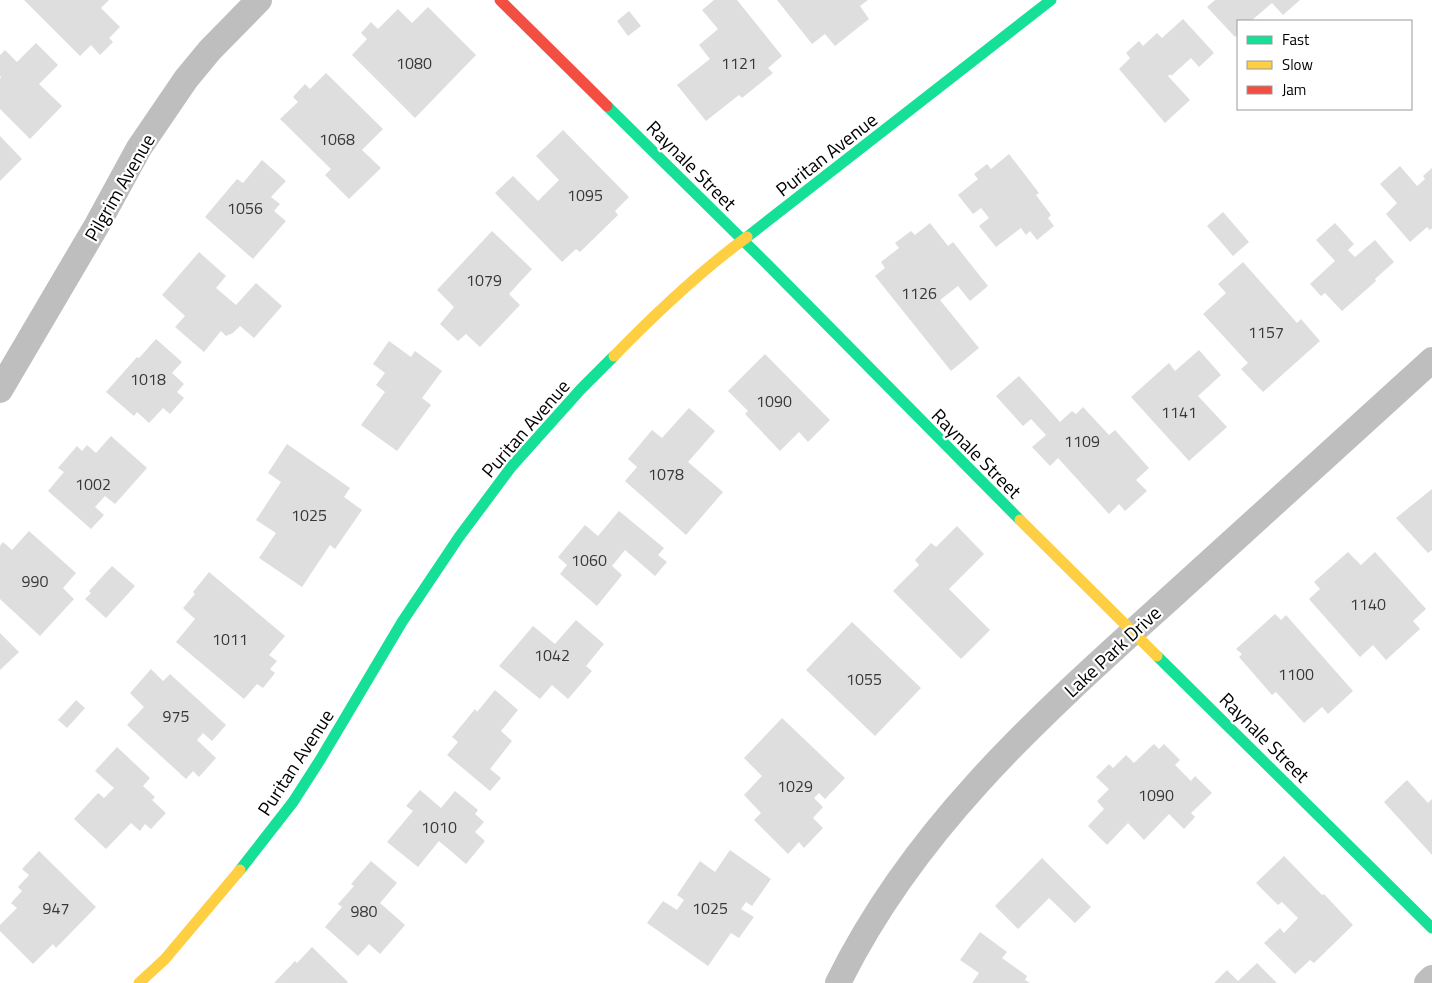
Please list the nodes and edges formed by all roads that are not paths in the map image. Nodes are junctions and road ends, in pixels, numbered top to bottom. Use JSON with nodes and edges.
{"nodes":[{"id":1,"x":259,"y":0,"type":"edge"},
{"id":2,"x":500,"y":0,"type":"edge"},
{"id":3,"x":1051,"y":0,"type":"edge"},
{"id":4,"x":743,"y":240,"type":"junction"},
{"id":5,"x":1432,"y":360,"type":"edge"},
{"id":6,"x":0,"y":390,"type":"edge"},
{"id":7,"x":1133,"y":631,"type":"junction"},
{"id":8,"x":1432,"y":928,"type":"edge"},
{"id":9,"x":1432,"y":978,"type":"edge"},
{"id":10,"x":139,"y":983,"type":"edge"},
{"id":11,"x":838,"y":983,"type":"edge"},
{"id":12,"x":1427,"y":983,"type":"edge"}],
"edges":[{"from":1,"to":6,"type":"street","name":"Pilgrim Avenue"},
{"from":2,"to":4,"type":"street","name":"Raynale Street"},
{"from":3,"to":4,"type":"street","name":"Puritan Avenue"},
{"from":4,"to":7,"type":"street","name":"Raynale Street"},
{"from":4,"to":10,"type":"street","name":"Puritan Avenue"},
{"from":5,"to":7,"type":"street","name":"Lake Park Drive"},
{"from":7,"to":8,"type":"street","name":"Raynale Street"},
{"from":7,"to":11,"type":"street","name":"Lake Park Drive"},
{"from":9,"to":12,"type":"street"}]}
